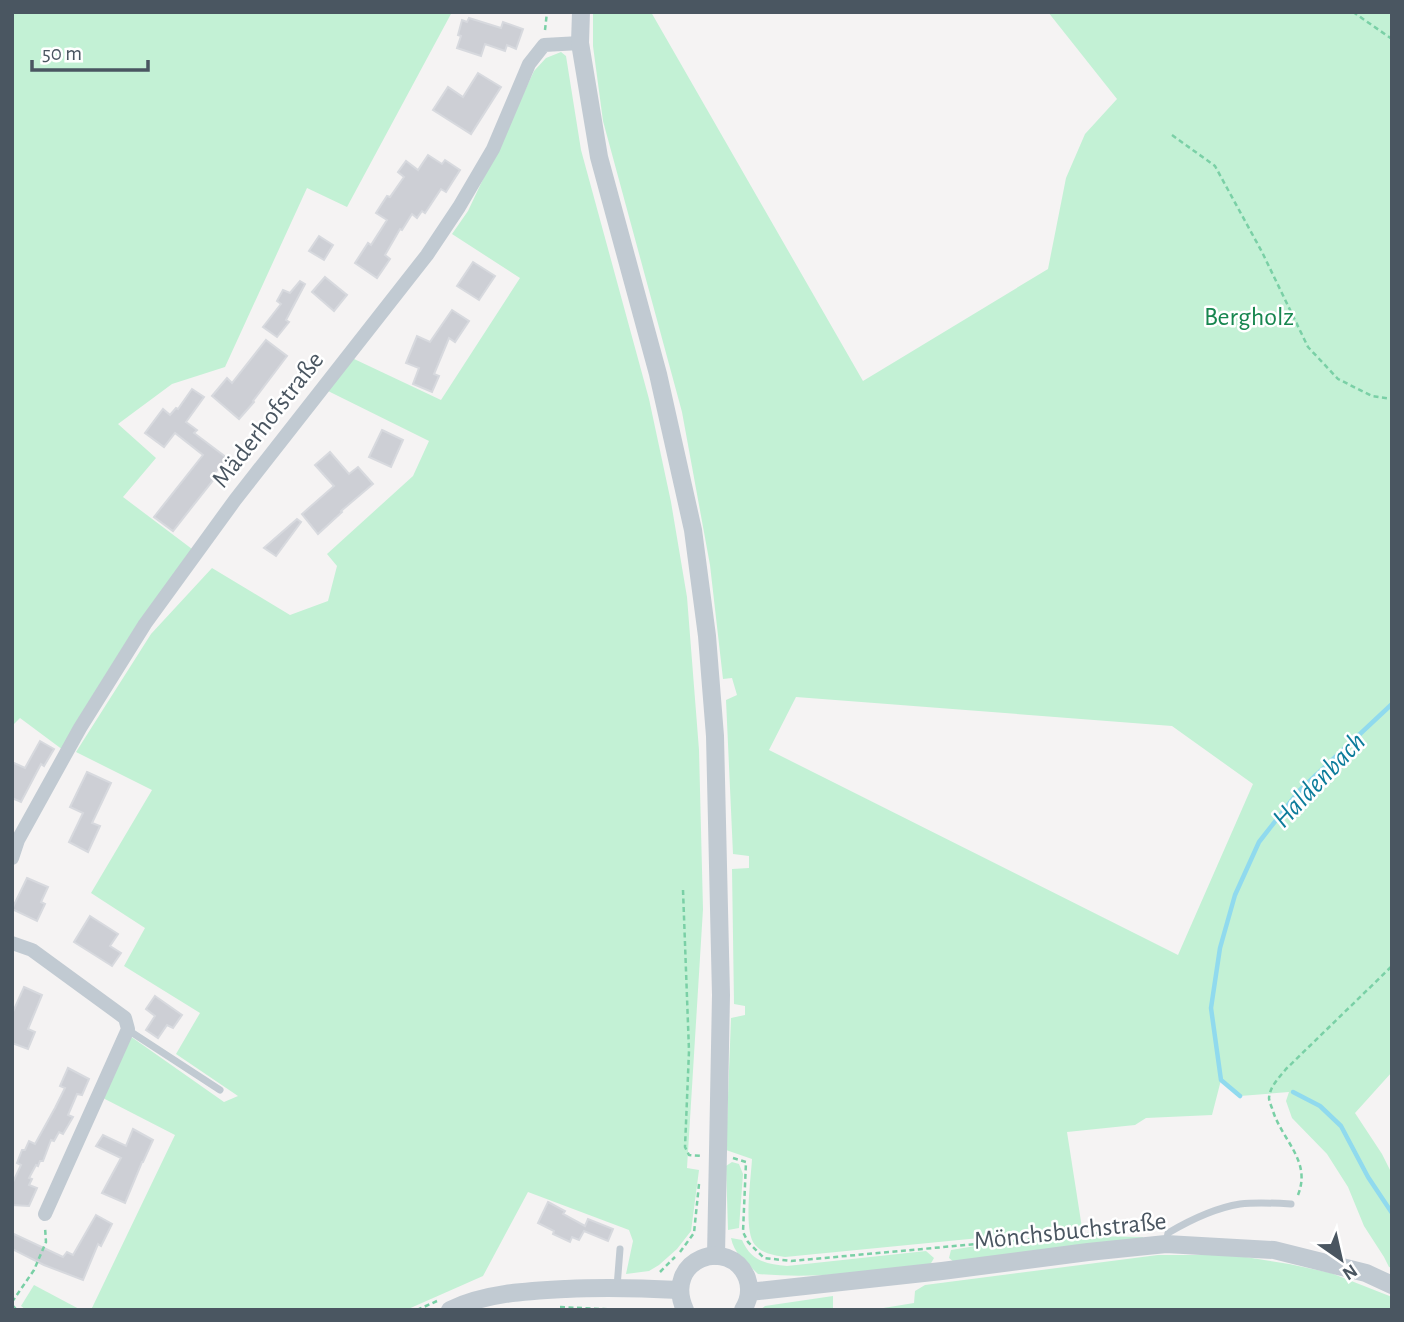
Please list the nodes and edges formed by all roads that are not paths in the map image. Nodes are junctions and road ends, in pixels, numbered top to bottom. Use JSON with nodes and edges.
{"nodes":[{"id":1,"x":581,"y":12,"type":"edge"},
{"id":2,"x":580,"y":43,"type":"junction"},
{"id":3,"x":12,"y":858,"type":"edge"},
{"id":4,"x":12,"y":943,"type":"edge"},
{"id":5,"x":128,"y":1029,"type":"junction"},
{"id":6,"x":220,"y":1090,"type":"dead end"},
{"id":7,"x":1291,"y":1204,"type":"road end"},
{"id":8,"x":45,"y":1214,"type":"road end"},
{"id":9,"x":1166,"y":1244,"type":"junction"},
{"id":10,"x":620,"y":1249,"type":"dead end"},
{"id":11,"x":716,"y":1256,"type":"junction"},
{"id":12,"x":1392,"y":1285,"type":"edge"},
{"id":13,"x":617,"y":1287,"type":"junction"},
{"id":14,"x":679,"y":1290,"type":"junction"},
{"id":15,"x":750,"y":1292,"type":"junction"},
{"id":16,"x":450,"y":1310,"type":"edge"},
{"id":17,"x":685,"y":1310,"type":"edge"},
{"id":18,"x":743,"y":1310,"type":"edge"}],
"edges":[{"from":1,"to":2,"type":"street"},
{"from":2,"to":3,"type":"street","name":"Mäderhofstraße"},
{"from":2,"to":11,"type":"street"},
{"from":4,"to":5,"type":"street"},
{"from":5,"to":6,"type":"lane"},
{"from":5,"to":8,"type":"street"},
{"from":7,"to":9,"type":"lane"},
{"from":9,"to":12,"type":"street","name":"Mönchsbuchstraße"},
{"from":9,"to":15,"type":"street","name":"Mönchsbuchstraße"},
{"from":10,"to":13,"type":"lane"},
{"from":11,"to":14,"type":"street"},
{"from":11,"to":15,"type":"street"},
{"from":13,"to":14,"type":"street"},
{"from":13,"to":16,"type":"street"},
{"from":14,"to":17,"type":"street"},
{"from":15,"to":18,"type":"street"}]}
